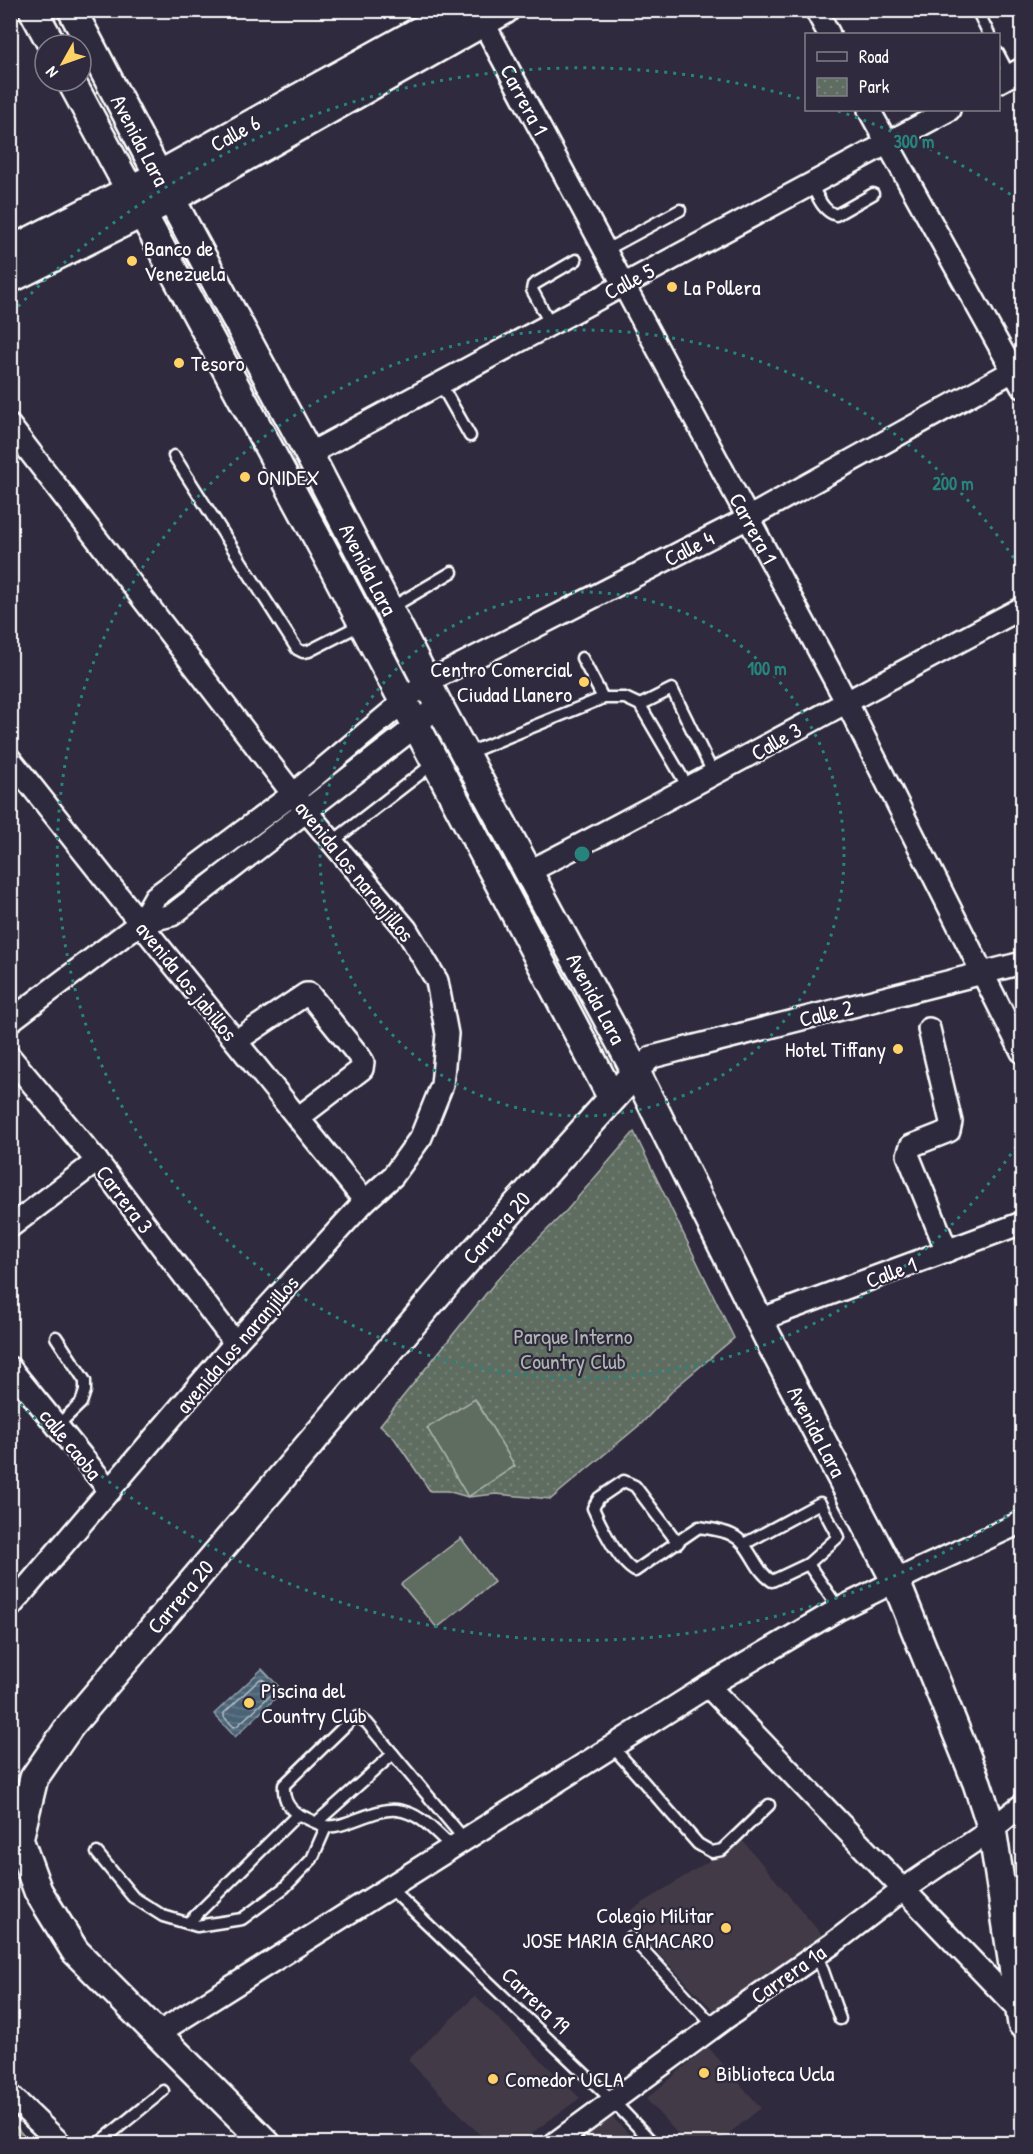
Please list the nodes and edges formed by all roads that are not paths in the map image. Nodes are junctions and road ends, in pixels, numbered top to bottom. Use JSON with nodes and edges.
{"nodes":[{"id":1,"x":33,"y":10,"type":"edge"},
{"id":2,"x":72,"y":10,"type":"edge"},
{"id":3,"x":457,"y":10,"type":"edge"},
{"id":4,"x":816,"y":10,"type":"edge"},
{"id":5,"x":977,"y":10,"type":"edge"},
{"id":6,"x":488,"y":14,"type":"edge"},
{"id":7,"x":45,"y":33,"type":"edge"},
{"id":8,"x":828,"y":33,"type":"edge"},
{"id":9,"x":988,"y":33,"type":"edge"},
{"id":10,"x":1000,"y":55,"type":"edge"},
{"id":11,"x":1010,"y":76,"type":"edge"},
{"id":12,"x":78,"y":93,"type":"edge"},
{"id":13,"x":870,"y":111,"type":"edge"},
{"id":14,"x":947,"y":111,"type":"edge"},
{"id":15,"x":887,"y":143,"type":"junction"},
{"id":16,"x":159,"y":175,"type":"junction"},
{"id":17,"x":811,"y":184,"type":"junction"},
{"id":18,"x":130,"y":189,"type":"junction"},
{"id":19,"x":873,"y":194,"type":"dead end"},
{"id":20,"x":171,"y":199,"type":"junction"},
{"id":21,"x":680,"y":210,"type":"dead end"},
{"id":22,"x":143,"y":214,"type":"junction"},
{"id":23,"x":606,"y":250,"type":"junction"},
{"id":24,"x":10,"y":251,"type":"edge"},
{"id":25,"x":576,"y":260,"type":"dead end"},
{"id":26,"x":10,"y":279,"type":"edge"},
{"id":27,"x":624,"y":283,"type":"junction"},
{"id":28,"x":550,"y":323,"type":"junction"},
{"id":29,"x":1020,"y":374,"type":"edge"},
{"id":30,"x":440,"y":383,"type":"junction"},
{"id":31,"x":10,"y":426,"type":"edge"},
{"id":32,"x":470,"y":436,"type":"dead end"},
{"id":33,"x":309,"y":454,"type":"junction"},
{"id":34,"x":174,"y":456,"type":"dead end"},
{"id":35,"x":748,"y":518,"type":"junction"},
{"id":36,"x":452,"y":572,"type":"dead end"},
{"id":37,"x":1023,"y":608,"type":"edge"},
{"id":38,"x":388,"y":609,"type":"junction"},
{"id":39,"x":362,"y":624,"type":"junction"},
{"id":40,"x":582,"y":658,"type":"dead end"},
{"id":41,"x":437,"y":686,"type":"junction"},
{"id":42,"x":603,"y":698,"type":"junction"},
{"id":43,"x":846,"y":701,"type":"junction"},
{"id":44,"x":403,"y":702,"type":"junction"},
{"id":45,"x":640,"y":705,"type":"junction"},
{"id":46,"x":416,"y":726,"type":"junction"},
{"id":47,"x":465,"y":754,"type":"junction"},
{"id":48,"x":10,"y":759,"type":"edge"},
{"id":49,"x":435,"y":762,"type":"junction"},
{"id":50,"x":714,"y":775,"type":"junction"},
{"id":51,"x":689,"y":789,"type":"junction"},
{"id":52,"x":293,"y":794,"type":"junction"},
{"id":53,"x":306,"y":811,"type":"junction"},
{"id":54,"x":332,"y":842,"type":"junction"},
{"id":55,"x":528,"y":872,"type":"junction"},
{"id":56,"x":140,"y":923,"type":"junction"},
{"id":57,"x":1023,"y":963,"type":"edge"},
{"id":58,"x":982,"y":973,"type":"junction"},
{"id":59,"x":10,"y":1021,"type":"edge"},
{"id":60,"x":929,"y":1029,"type":"dead end"},
{"id":61,"x":236,"y":1041,"type":"junction"},
{"id":62,"x":1023,"y":1052,"type":"edge"},
{"id":63,"x":10,"y":1057,"type":"edge"},
{"id":64,"x":636,"y":1072,"type":"junction"},
{"id":65,"x":612,"y":1098,"type":"junction"},
{"id":66,"x":298,"y":1118,"type":"junction"},
{"id":67,"x":97,"y":1161,"type":"junction"},
{"id":68,"x":365,"y":1201,"type":"junction"},
{"id":69,"x":1023,"y":1223,"type":"edge"},
{"id":70,"x":10,"y":1227,"type":"edge"},
{"id":71,"x":948,"y":1251,"type":"junction"},
{"id":72,"x":759,"y":1320,"type":"junction"},
{"id":73,"x":56,"y":1337,"type":"dead end"},
{"id":74,"x":235,"y":1343,"type":"junction"},
{"id":75,"x":10,"y":1368,"type":"edge"},
{"id":76,"x":57,"y":1426,"type":"junction"},
{"id":77,"x":110,"y":1491,"type":"junction"},
{"id":78,"x":1023,"y":1522,"type":"edge"},
{"id":79,"x":678,"y":1543,"type":"junction"},
{"id":80,"x":744,"y":1544,"type":"junction"},
{"id":81,"x":808,"y":1564,"type":"junction"},
{"id":82,"x":896,"y":1581,"type":"junction"},
{"id":83,"x":10,"y":1606,"type":"edge"},
{"id":84,"x":838,"y":1610,"type":"junction"},
{"id":85,"x":708,"y":1686,"type":"junction"},
{"id":86,"x":612,"y":1746,"type":"junction"},
{"id":87,"x":393,"y":1754,"type":"junction"},
{"id":88,"x":769,"y":1805,"type":"dead end"},
{"id":89,"x":1023,"y":1805,"type":"edge"},
{"id":90,"x":297,"y":1815,"type":"junction"},
{"id":91,"x":322,"y":1824,"type":"junction"},
{"id":92,"x":992,"y":1829,"type":"junction"},
{"id":93,"x":459,"y":1844,"type":"junction"},
{"id":94,"x":97,"y":1853,"type":"dead end"},
{"id":95,"x":390,"y":1888,"type":"junction"},
{"id":96,"x":904,"y":1889,"type":"junction"},
{"id":97,"x":188,"y":1923,"type":"junction"},
{"id":98,"x":631,"y":1937,"type":"dead end"},
{"id":99,"x":818,"y":1954,"type":"junction"},
{"id":100,"x":1022,"y":2018,"type":"edge"},
{"id":101,"x":840,"y":2019,"type":"dead end"},
{"id":102,"x":714,"y":2026,"type":"junction"},
{"id":103,"x":157,"y":2034,"type":"junction"},
{"id":104,"x":163,"y":2091,"type":"dead end"},
{"id":105,"x":10,"y":2095,"type":"edge"},
{"id":106,"x":613,"y":2101,"type":"junction"},
{"id":107,"x":61,"y":2144,"type":"edge"},
{"id":108,"x":98,"y":2144,"type":"edge"},
{"id":109,"x":267,"y":2144,"type":"edge"},
{"id":110,"x":554,"y":2144,"type":"edge"},
{"id":111,"x":654,"y":2144,"type":"edge"}],
"edges":[{"from":1,"to":7,"type":"street"},
{"from":2,"to":16,"type":"street","name":"Avenida Lara"},
{"from":3,"to":16,"type":"street","name":"Calle 6"},
{"from":4,"to":8,"type":"street"},
{"from":5,"to":9,"type":"lane"},
{"from":6,"to":20,"type":"street"},
{"from":6,"to":23,"type":"street","name":"Carrera 1"},
{"from":10,"to":11,"type":"lane"},
{"from":12,"to":18,"type":"street","name":"Avenida Lara"},
{"from":13,"to":15,"type":"street"},
{"from":14,"to":15,"type":"street","name":"Calle 5"},
{"from":15,"to":17,"type":"street","name":"Calle 5"},
{"from":15,"to":29,"type":"street"},
{"from":16,"to":18,"type":"street","name":"Calle 6"},
{"from":16,"to":20,"type":"street","name":"Avenida Lara"},
{"from":17,"to":19,"type":"lane"},
{"from":17,"to":27,"type":"street","name":"Calle 5"},
{"from":18,"to":22,"type":"street","name":"Avenida Lara"},
{"from":18,"to":24,"type":"street","name":"Calle 6"},
{"from":20,"to":22,"type":"street"},
{"from":20,"to":33,"type":"street","name":"Avenida Lara"},
{"from":21,"to":23,"type":"lane"},
{"from":22,"to":26,"type":"street"},
{"from":22,"to":39,"type":"street","name":"Avenida Lara"},
{"from":23,"to":27,"type":"street","name":"Carrera 1"},
{"from":25,"to":28,"type":"lane"},
{"from":27,"to":28,"type":"street","name":"Calle 5"},
{"from":27,"to":35,"type":"street","name":"Carrera 1"},
{"from":28,"to":30,"type":"street","name":"Calle 5"},
{"from":29,"to":35,"type":"street","name":"Calle 4"},
{"from":30,"to":32,"type":"lane"},
{"from":30,"to":33,"type":"street","name":"Calle 5"},
{"from":31,"to":52,"type":"street","name":"avenida los naranjillos"},
{"from":33,"to":38,"type":"street","name":"Avenida Lara"},
{"from":34,"to":39,"type":"lane"},
{"from":35,"to":41,"type":"street","name":"Calle 4"},
{"from":35,"to":43,"type":"street","name":"Carrera 1"},
{"from":36,"to":38,"type":"lane"},
{"from":37,"to":43,"type":"street","name":"Calle 3"},
{"from":38,"to":41,"type":"street","name":"Avenida Lara"},
{"from":39,"to":44,"type":"street","name":"Avenida Lara"},
{"from":40,"to":42,"type":"lane"},
{"from":41,"to":44,"type":"street"},
{"from":41,"to":46,"type":"street"},
{"from":41,"to":47,"type":"street","name":"Avenida Lara"},
{"from":42,"to":45,"type":"lane"},
{"from":42,"to":47,"type":"lane"},
{"from":43,"to":50,"type":"street","name":"Calle 3"},
{"from":43,"to":58,"type":"street","name":"Carrera 1"},
{"from":44,"to":46,"type":"street","name":"Avenida Lara"},
{"from":44,"to":52,"type":"street"},
{"from":45,"to":50,"type":"lane"},
{"from":45,"to":51,"type":"lane"},
{"from":46,"to":49,"type":"street","name":"Avenida Lara"},
{"from":46,"to":53,"type":"street"},
{"from":47,"to":55,"type":"street","name":"Avenida Lara"},
{"from":48,"to":56,"type":"street","name":"avenida los jabillos"},
{"from":49,"to":54,"type":"lane"},
{"from":49,"to":65,"type":"street","name":"Avenida Lara"},
{"from":50,"to":51,"type":"street","name":"Calle 3"},
{"from":51,"to":55,"type":"street","name":"Calle 3"},
{"from":52,"to":53,"type":"street","name":"avenida los naranjillos"},
{"from":52,"to":56,"type":"street"},
{"from":53,"to":54,"type":"street","name":"avenida los naranjillos"},
{"from":53,"to":56,"type":"street"},
{"from":54,"to":68,"type":"street","name":"avenida los naranjillos"},
{"from":55,"to":64,"type":"street","name":"Avenida Lara"},
{"from":56,"to":59,"type":"street"},
{"from":56,"to":61,"type":"street","name":"avenida los jabillos"},
{"from":57,"to":58,"type":"street","name":"Calle 2"},
{"from":58,"to":62,"type":"street","name":"Carrera 1"},
{"from":58,"to":64,"type":"street","name":"Calle 2"},
{"from":60,"to":71,"type":"street"},
{"from":61,"to":66,"type":"street","name":"avenida los jabillos"},
{"from":61,"to":66,"type":"street"},
{"from":63,"to":67,"type":"street","name":"Carrera 3"},
{"from":64,"to":65,"type":"street","name":"Carrera 20"},
{"from":64,"to":72,"type":"street","name":"Avenida Lara"},
{"from":65,"to":103,"type":"street","name":"Carrera 20"},
{"from":66,"to":68,"type":"street","name":"avenida los jabillos"},
{"from":67,"to":70,"type":"street"},
{"from":67,"to":74,"type":"street","name":"Carrera 3"},
{"from":68,"to":74,"type":"street","name":"avenida los naranjillos"},
{"from":69,"to":71,"type":"street","name":"Calle 1"},
{"from":71,"to":72,"type":"street","name":"Calle 1"},
{"from":72,"to":82,"type":"street","name":"Avenida Lara"},
{"from":73,"to":76,"type":"lane"},
{"from":74,"to":77,"type":"street","name":"avenida los naranjillos"},
{"from":75,"to":76,"type":"street","name":"calle caoba"},
{"from":76,"to":77,"type":"street","name":"calle caoba"},
{"from":77,"to":83,"type":"street","name":"avenida los naranjillos"},
{"from":78,"to":82,"type":"street"},
{"from":79,"to":79,"type":"lane"},
{"from":79,"to":80,"type":"lane"},
{"from":80,"to":81,"type":"lane"},
{"from":80,"to":81,"type":"lane"},
{"from":81,"to":84,"type":"lane"},
{"from":82,"to":84,"type":"street"},
{"from":82,"to":92,"type":"street","name":"Avenida Lara"},
{"from":84,"to":85,"type":"street"},
{"from":85,"to":86,"type":"street"},
{"from":85,"to":96,"type":"street"},
{"from":86,"to":88,"type":"lane"},
{"from":86,"to":93,"type":"street"},
{"from":87,"to":90,"type":"lane"},
{"from":87,"to":91,"type":"lane"},
{"from":87,"to":93,"type":"lane"},
{"from":89,"to":92,"type":"street","name":"Carrera 1a"},
{"from":90,"to":91,"type":"lane"},
{"from":90,"to":97,"type":"lane"},
{"from":91,"to":93,"type":"lane"},
{"from":91,"to":97,"type":"lane"},
{"from":92,"to":96,"type":"street","name":"Carrera 1a"},
{"from":92,"to":100,"type":"street","name":"Avenida Lara"},
{"from":93,"to":95,"type":"street"},
{"from":94,"to":97,"type":"lane"},
{"from":95,"to":103,"type":"street"},
{"from":95,"to":106,"type":"lane","name":"Carrera 19"},
{"from":96,"to":99,"type":"street","name":"Carrera 1a"},
{"from":96,"to":100,"type":"street"},
{"from":98,"to":102,"type":"lane"},
{"from":99,"to":101,"type":"lane"},
{"from":99,"to":102,"type":"street","name":"Carrera 1a"},
{"from":102,"to":106,"type":"street","name":"Carrera 1a"},
{"from":103,"to":109,"type":"street","name":"Carrera 20"},
{"from":104,"to":108,"type":"lane"},
{"from":105,"to":107,"type":"street"},
{"from":106,"to":110,"type":"street","name":"Carrera 1a"},
{"from":106,"to":111,"type":"lane","name":"Carrera 19"}]}
